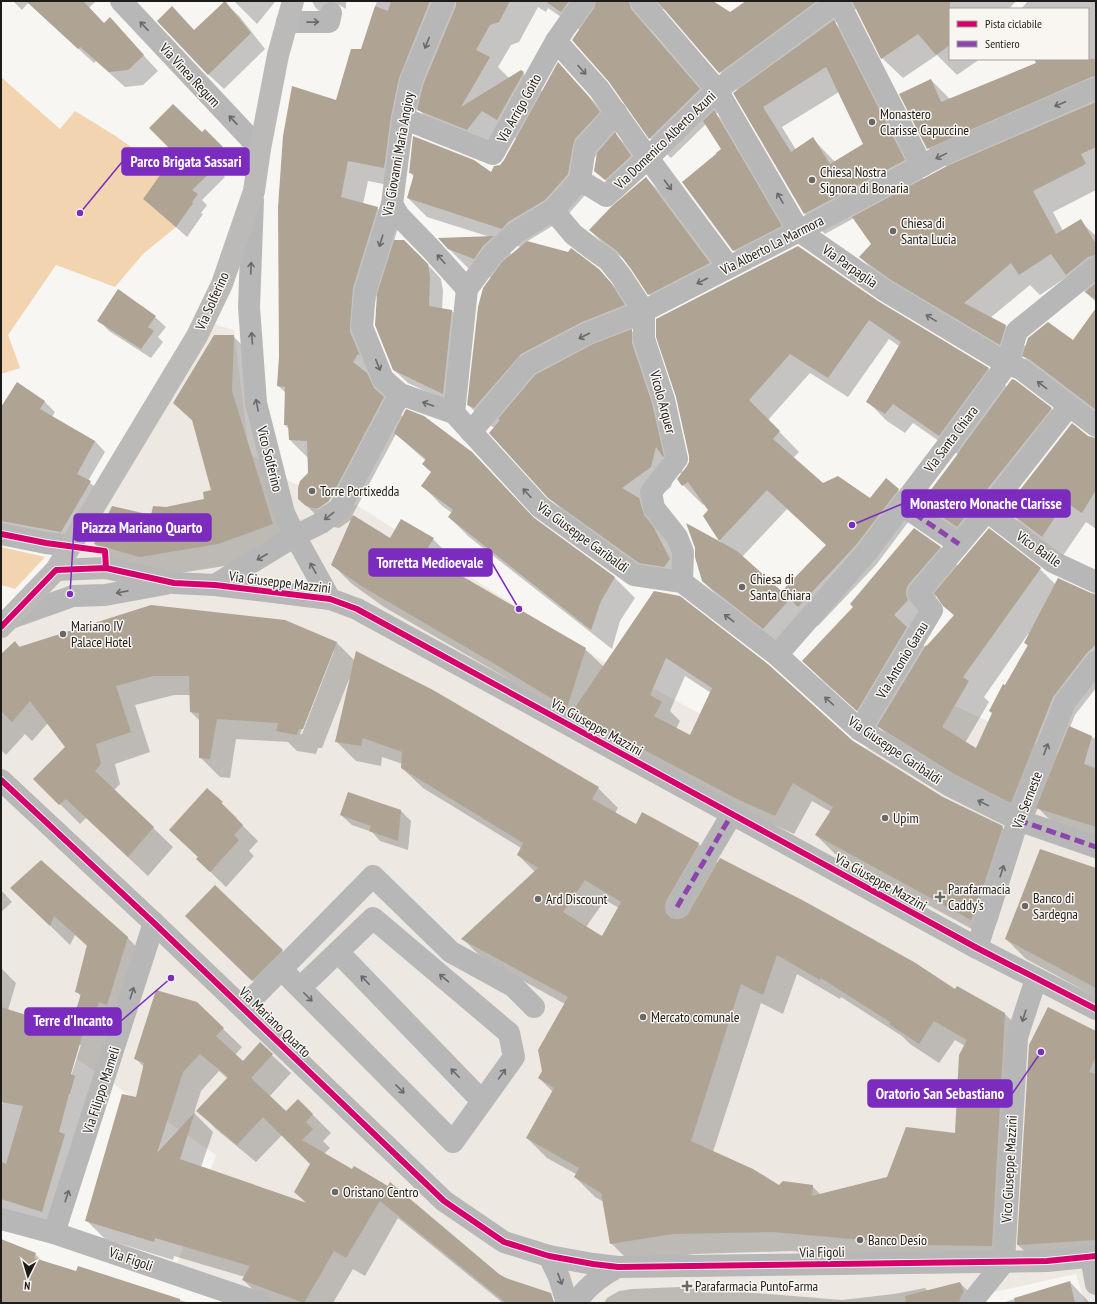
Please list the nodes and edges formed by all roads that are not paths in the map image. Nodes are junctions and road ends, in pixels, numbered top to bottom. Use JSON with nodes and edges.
{"nodes":[{"id":1,"x":121,"y":1,"type":"edge"},
{"id":2,"x":293,"y":1,"type":"edge"},
{"id":3,"x":444,"y":1,"type":"edge"},
{"id":4,"x":584,"y":1,"type":"edge"},
{"id":5,"x":641,"y":1,"type":"edge"},
{"id":6,"x":838,"y":1,"type":"edge"},
{"id":7,"x":331,"y":13,"type":"dead end"},
{"id":8,"x":287,"y":22,"type":"junction"},
{"id":9,"x":556,"y":41,"type":"junction"},
{"id":10,"x":1096,"y":88,"type":"edge"},
{"id":11,"x":717,"y":90,"type":"junction"},
{"id":12,"x":616,"y":112,"type":"junction"},
{"id":13,"x":403,"y":118,"type":"junction"},
{"id":14,"x":260,"y":149,"type":"junction"},
{"id":15,"x":648,"y":158,"type":"junction"},
{"id":16,"x":922,"y":166,"type":"junction"},
{"id":17,"x":580,"y":180,"type":"junction"},
{"id":18,"x":254,"y":191,"type":"junction"},
{"id":19,"x":392,"y":204,"type":"junction"},
{"id":20,"x":553,"y":210,"type":"junction"},
{"id":21,"x":799,"y":231,"type":"junction"},
{"id":22,"x":729,"y":267,"type":"junction"},
{"id":23,"x":1096,"y":267,"type":"edge"},
{"id":24,"x":222,"y":284,"type":"junction"},
{"id":25,"x":466,"y":289,"type":"junction"},
{"id":26,"x":249,"y":306,"type":"junction"},
{"id":27,"x":644,"y":311,"type":"junction"},
{"id":28,"x":1007,"y":364,"type":"junction"},
{"id":29,"x":400,"y":394,"type":"junction"},
{"id":30,"x":1069,"y":406,"type":"junction"},
{"id":31,"x":454,"y":413,"type":"junction"},
{"id":32,"x":1096,"y":426,"type":"edge"},
{"id":33,"x":471,"y":432,"type":"junction"},
{"id":34,"x":902,"y":505,"type":"junction"},
{"id":35,"x":987,"y":511,"type":"junction"},
{"id":36,"x":1,"y":534,"type":"edge"},
{"id":37,"x":295,"y":536,"type":"junction"},
{"id":38,"x":959,"y":544,"type":"junction"},
{"id":39,"x":70,"y":546,"type":"junction"},
{"id":40,"x":56,"y":570,"type":"junction"},
{"id":41,"x":682,"y":582,"type":"junction"},
{"id":42,"x":1096,"y":582,"type":"edge"},
{"id":43,"x":174,"y":583,"type":"junction"},
{"id":44,"x":215,"y":585,"type":"junction"},
{"id":45,"x":330,"y":599,"type":"junction"},
{"id":46,"x":6,"y":622,"type":"edge"},
{"id":47,"x":777,"y":655,"type":"junction"},
{"id":48,"x":1096,"y":662,"type":"edge"},
{"id":49,"x":860,"y":730,"type":"junction"},
{"id":50,"x":1,"y":780,"type":"edge"},
{"id":51,"x":732,"y":814,"type":"junction"},
{"id":52,"x":1018,"y":820,"type":"junction"},
{"id":53,"x":1096,"y":847,"type":"edge"},
{"id":54,"x":677,"y":907,"type":"dead end"},
{"id":55,"x":154,"y":923,"type":"junction"},
{"id":56,"x":977,"y":948,"type":"junction"},
{"id":57,"x":338,"y":952,"type":"junction"},
{"id":58,"x":281,"y":969,"type":"junction"},
{"id":59,"x":1036,"y":979,"type":"junction"},
{"id":60,"x":300,"y":988,"type":"junction"},
{"id":61,"x":534,"y":1007,"type":"dead end"},
{"id":62,"x":243,"y":1008,"type":"junction"},
{"id":63,"x":1096,"y":1009,"type":"edge"},
{"id":64,"x":482,"y":1101,"type":"junction"},
{"id":65,"x":1,"y":1219,"type":"edge"},
{"id":66,"x":54,"y":1233,"type":"junction"},
{"id":67,"x":549,"y":1256,"type":"junction"},
{"id":68,"x":1094,"y":1256,"type":"edge"},
{"id":69,"x":1004,"y":1262,"type":"junction"},
{"id":70,"x":618,"y":1267,"type":"junction"},
{"id":71,"x":1096,"y":1284,"type":"edge"},
{"id":72,"x":260,"y":1303,"type":"edge"},
{"id":73,"x":567,"y":1303,"type":"edge"},
{"id":74,"x":575,"y":1303,"type":"edge"},
{"id":75,"x":971,"y":1303,"type":"edge"}],
"edges":[{"from":14,"to":1,"type":"street","name":"Via Vinea Regum","one_way":true},
{"from":2,"to":8,"type":"main road","name":"Via Solferino"},
{"from":3,"to":13,"type":"street","name":"Via Giovanni Maria Angioy","one_way":true},
{"from":4,"to":9,"type":"street","name":"Via Arrigo Goito"},
{"from":5,"to":11,"type":"street","name":"Via Parpaglia"},
{"from":6,"to":11,"type":"street","name":"Via Domenico Alberto Azuni"},
{"from":6,"to":16,"type":"street"},
{"from":8,"to":7,"type":"street","one_way":true},
{"from":8,"to":14,"type":"main road","name":"Via Solferino"},
{"from":9,"to":12,"type":"street","one_way":true},
{"from":9,"to":13,"type":"street","name":"Via Arrigo Goito"},
{"from":10,"to":16,"type":"street","name":"Via Alberto La Marmora","one_way":true},
{"from":11,"to":15,"type":"street","name":"Via Domenico Alberto Azuni"},
{"from":21,"to":11,"type":"street","name":"Via Parpaglia","one_way":true},
{"from":12,"to":15,"type":"street"},
{"from":12,"to":17,"type":"street"},
{"from":13,"to":19,"type":"street","name":"Via Giovanni Maria Angioy"},
{"from":14,"to":18,"type":"main road","name":"Via Solferino"},
{"from":15,"to":17,"type":"street","name":"Via Domenico Alberto Azuni"},
{"from":15,"to":22,"type":"street","one_way":true},
{"from":16,"to":21,"type":"street","name":"Via Alberto La Marmora"},
{"from":17,"to":20,"type":"street"},
{"from":18,"to":24,"type":"main road","name":"Via Solferino"},
{"from":26,"to":18,"type":"street","name":"Vico Solferino","one_way":true},
{"from":25,"to":19,"type":"street","one_way":true},
{"from":19,"to":29,"type":"street","name":"Via Giovanni Maria Angioy","one_way":true},
{"from":20,"to":25,"type":"street"},
{"from":20,"to":27,"type":"street"},
{"from":21,"to":22,"type":"street","name":"Via Alberto La Marmora"},
{"from":28,"to":21,"type":"street","name":"Via Parpaglia","one_way":true},
{"from":22,"to":27,"type":"street","name":"Via Alberto La Marmora","one_way":true},
{"from":23,"to":28,"type":"street","name":"Via Santa Chiara"},
{"from":24,"to":26,"type":"street"},
{"from":24,"to":39,"type":"main road","name":"Via Solferino"},
{"from":25,"to":31,"type":"street"},
{"from":37,"to":26,"type":"street","name":"Vico Solferino","one_way":true},
{"from":27,"to":33,"type":"street","name":"Via Alberto La Marmora","one_way":true},
{"from":27,"to":41,"type":"street","name":"Vicolo Arquer"},
{"from":30,"to":28,"type":"street","name":"Via Parpaglia","one_way":true},
{"from":28,"to":34,"type":"street","name":"Via Santa Chiara"},
{"from":31,"to":29,"type":"street","name":"Via Giuseppe Garibaldi","one_way":true},
{"from":29,"to":37,"type":"street","one_way":true},
{"from":30,"to":32,"type":"street","name":"Via Parpaglia"},
{"from":30,"to":35,"type":"street","name":"Via Antonio Garau"},
{"from":31,"to":33,"type":"street","name":"Via Giuseppe Garibaldi"},
{"from":41,"to":33,"type":"street","name":"Via Giuseppe Garibaldi","one_way":true},
{"from":34,"to":38,"type":"street"},
{"from":34,"to":47,"type":"street","name":"Via Santa Chiara"},
{"from":35,"to":38,"type":"street","name":"Via Antonio Garau"},
{"from":35,"to":42,"type":"street","name":"Vico Baille"},
{"from":36,"to":39,"type":"street"},
{"from":37,"to":44,"type":"street","one_way":true},
{"from":45,"to":37,"type":"street","name":"Vico Solferino","one_way":true},
{"from":38,"to":49,"type":"street","name":"Via Antonio Garau"},
{"from":39,"to":40,"type":"main road","name":"Via Solferino"},
{"from":40,"to":43,"type":"street","name":"Via Giuseppe Mazzini"},
{"from":40,"to":46,"type":"main road","name":"Via Solferino"},
{"from":47,"to":41,"type":"street","name":"Via Giuseppe Garibaldi","one_way":true},
{"from":43,"to":44,"type":"street","name":"Via Giuseppe Mazzini"},
{"from":43,"to":46,"type":"street","name":"Via Giuseppe Mazzini","one_way":true},
{"from":44,"to":45,"type":"street","name":"Via Giuseppe Mazzini"},
{"from":45,"to":51,"type":"street","name":"Via Giuseppe Mazzini"},
{"from":49,"to":47,"type":"street","name":"Via Giuseppe Garibaldi","one_way":true},
{"from":52,"to":48,"type":"street","name":"Via Serneste","one_way":true},
{"from":52,"to":49,"type":"street","name":"Via Giuseppe Garibaldi","one_way":true},
{"from":50,"to":55,"type":"street","name":"Via Mariano Quarto"},
{"from":51,"to":54,"type":"street"},
{"from":51,"to":56,"type":"street","name":"Via Giuseppe Mazzini"},
{"from":52,"to":53,"type":"street","name":"Via Giuseppe Garibaldi"},
{"from":56,"to":52,"type":"street","name":"Via Serneste","one_way":true},
{"from":55,"to":62,"type":"street","name":"Via Mariano Quarto"},
{"from":66,"to":55,"type":"street","name":"Via Filippo Mameli","one_way":true},
{"from":56,"to":59,"type":"street","name":"Via Giuseppe Mazzini"},
{"from":57,"to":60,"type":"street"},
{"from":64,"to":57,"type":"street","one_way":true},
{"from":64,"to":57,"type":"street","one_way":true},
{"from":58,"to":60,"type":"street"},
{"from":58,"to":61,"type":"street"},
{"from":58,"to":62,"type":"street"},
{"from":59,"to":63,"type":"street","name":"Via Giuseppe Mazzini"},
{"from":59,"to":69,"type":"street","name":"Vico Giuseppe Mazzini","one_way":true},
{"from":60,"to":64,"type":"street","one_way":true},
{"from":62,"to":67,"type":"street","name":"Via Mariano Quarto"},
{"from":65,"to":66,"type":"street","name":"Via Figoli"},
{"from":66,"to":72,"type":"street","name":"Via Figoli"},
{"from":67,"to":70,"type":"street","name":"Via Figoli"},
{"from":67,"to":73,"type":"street","one_way":true},
{"from":68,"to":69,"type":"street","name":"Via Figoli"},
{"from":68,"to":71,"type":"street"},
{"from":69,"to":70,"type":"street","name":"Via Figoli"},
{"from":69,"to":75,"type":"street"},
{"from":70,"to":74,"type":"street","name":"Via Figoli"}]}
